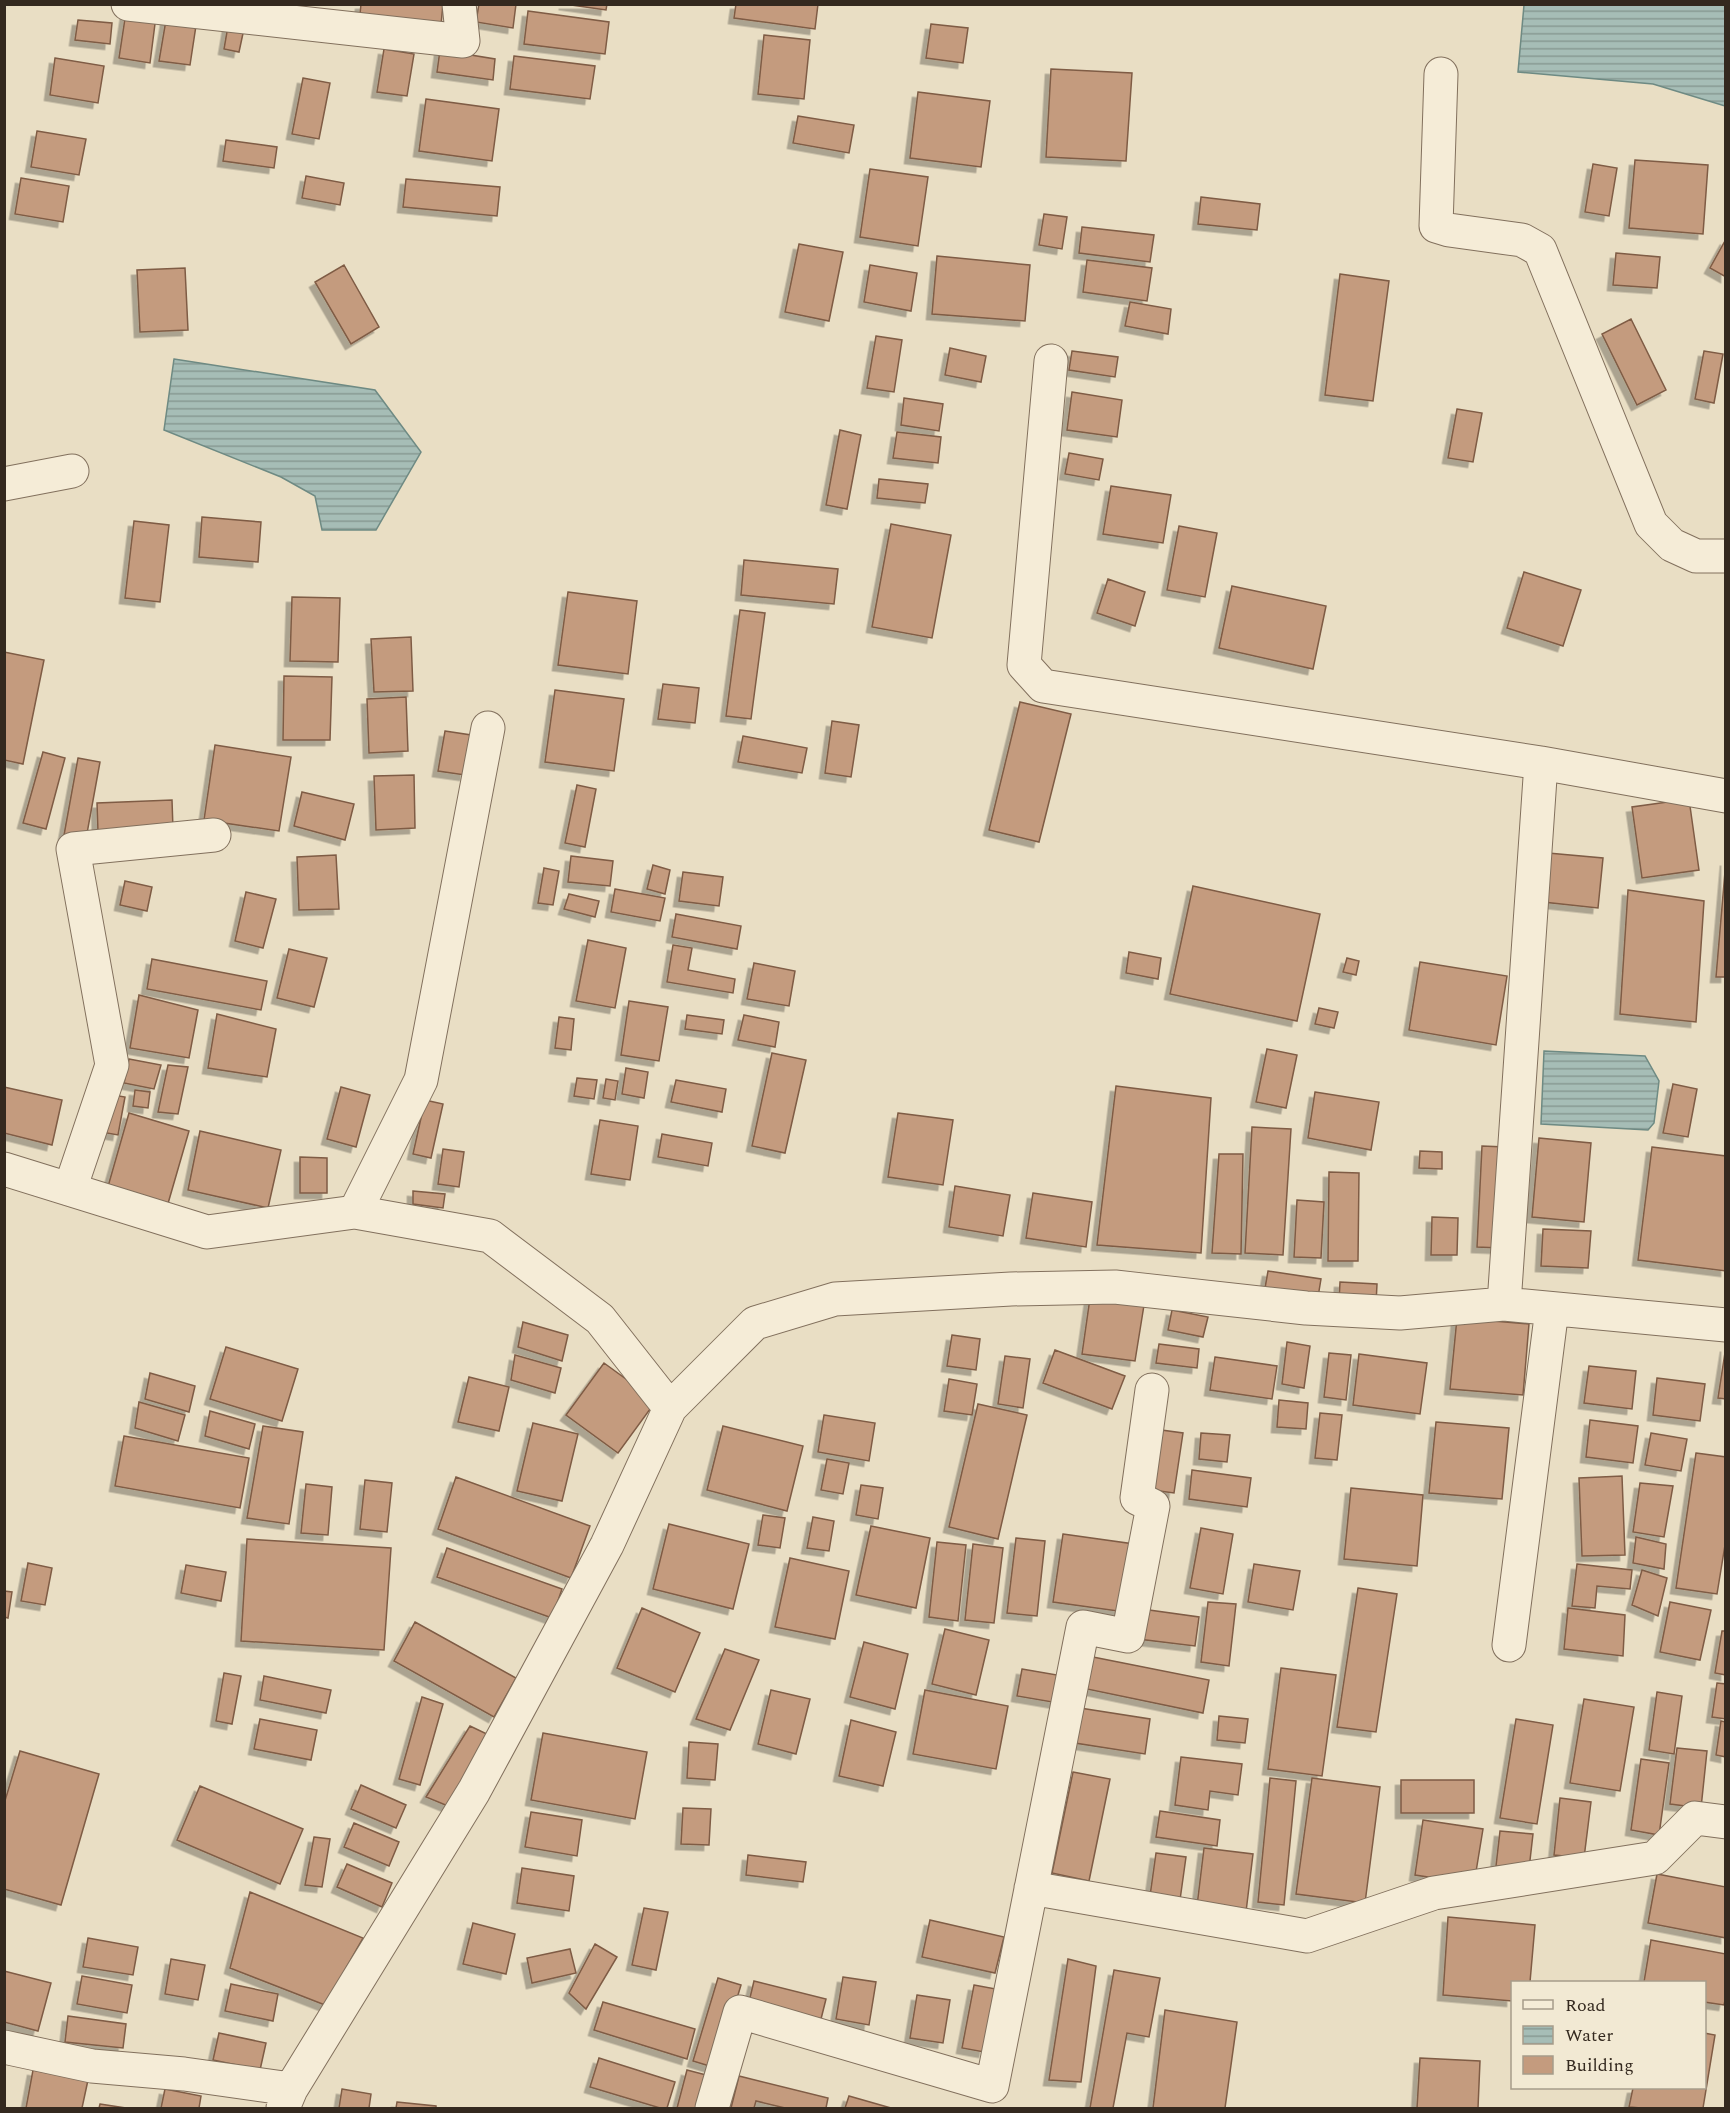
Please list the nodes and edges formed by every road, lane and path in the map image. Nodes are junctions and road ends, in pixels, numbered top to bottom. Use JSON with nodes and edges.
{"nodes":[{"id":1,"x":128,"y":4,"type":"edge"},
{"id":2,"x":459,"y":4,"type":"edge"},
{"id":3,"x":1441,"y":74,"type":"dead end"},
{"id":4,"x":1051,"y":361,"type":"dead end"},
{"id":5,"x":72,"y":471,"type":"dead end"},
{"id":6,"x":4,"y":484,"type":"edge"},
{"id":7,"x":1725,"y":556,"type":"edge"},
{"id":8,"x":488,"y":728,"type":"dead end"},
{"id":9,"x":1541,"y":763,"type":"junction"},
{"id":10,"x":1725,"y":796,"type":"edge"},
{"id":11,"x":214,"y":835,"type":"dead end"},
{"id":12,"x":4,"y":1169,"type":"edge"},
{"id":13,"x":70,"y":1189,"type":"junction"},
{"id":14,"x":355,"y":1212,"type":"junction"},
{"id":15,"x":1504,"y":1304,"type":"junction"},
{"id":16,"x":1552,"y":1309,"type":"junction"},
{"id":17,"x":1725,"y":1325,"type":"edge"},
{"id":18,"x":1152,"y":1390,"type":"dead end"},
{"id":19,"x":670,"y":1408,"type":"junction"},
{"id":20,"x":1509,"y":1646,"type":"dead end"},
{"id":21,"x":1725,"y":1822,"type":"edge"},
{"id":22,"x":1031,"y":1888,"type":"junction"},
{"id":23,"x":4,"y":2047,"type":"edge"},
{"id":24,"x":287,"y":2099,"type":"edge"},
{"id":25,"x":712,"y":2109,"type":"edge"}],
"edges":[{"from":1,"to":2,"type":"street"},
{"from":3,"to":7,"type":"street"},
{"from":4,"to":9,"type":"street"},
{"from":5,"to":6,"type":"street"},
{"from":8,"to":14,"type":"street"},
{"from":9,"to":10,"type":"street"},
{"from":9,"to":15,"type":"street"},
{"from":11,"to":13,"type":"street"},
{"from":12,"to":13,"type":"street"},
{"from":13,"to":14,"type":"street"},
{"from":14,"to":19,"type":"street"},
{"from":15,"to":16,"type":"street"},
{"from":15,"to":19,"type":"street"},
{"from":16,"to":17,"type":"street"},
{"from":16,"to":20,"type":"street"},
{"from":18,"to":22,"type":"street"},
{"from":19,"to":24,"type":"street"},
{"from":21,"to":22,"type":"street"},
{"from":22,"to":25,"type":"street"},
{"from":23,"to":24,"type":"street"}]}
